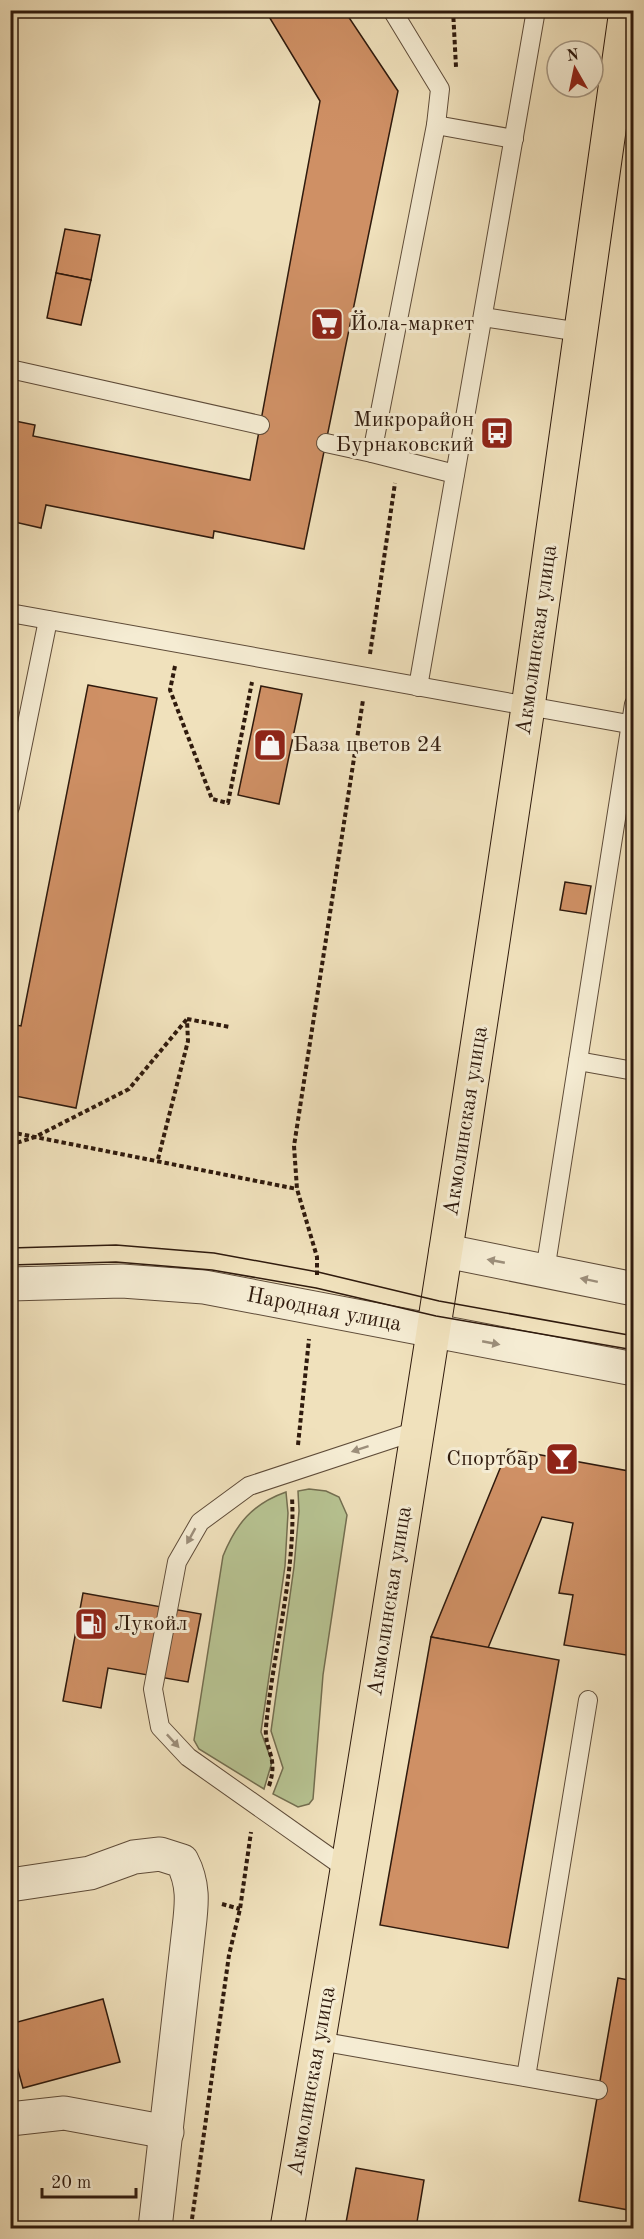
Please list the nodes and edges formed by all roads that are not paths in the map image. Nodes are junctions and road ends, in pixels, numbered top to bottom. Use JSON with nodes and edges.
{"nodes":[{"id":1,"x":392,"y":10,"type":"edge"},
{"id":2,"x":536,"y":10,"type":"edge"},
{"id":3,"x":626,"y":10,"type":"edge"},
{"id":4,"x":436,"y":125,"type":"junction"},
{"id":5,"x":514,"y":139,"type":"junction"},
{"id":6,"x":483,"y":317,"type":"junction"},
{"id":7,"x":580,"y":332,"type":"junction"},
{"id":8,"x":10,"y":369,"type":"edge"},
{"id":9,"x":260,"y":425,"type":"dead end"},
{"id":10,"x":326,"y":443,"type":"dead end"},
{"id":11,"x":372,"y":453,"type":"junction"},
{"id":12,"x":455,"y":474,"type":"junction"},
{"id":13,"x":10,"y":614,"type":"edge"},
{"id":14,"x":48,"y":620,"type":"junction"},
{"id":15,"x":418,"y":687,"type":"junction"},
{"id":16,"x":633,"y":704,"type":"edge"},
{"id":17,"x":528,"y":707,"type":"junction"},
{"id":18,"x":632,"y":724,"type":"edge"},
{"id":19,"x":10,"y":807,"type":"edge"},
{"id":20,"x":578,"y":1061,"type":"junction"},
{"id":21,"x":633,"y":1071,"type":"edge"},
{"id":22,"x":446,"y":1251,"type":"junction"},
{"id":23,"x":545,"y":1271,"type":"junction"},
{"id":24,"x":10,"y":1284,"type":"edge"},
{"id":25,"x":633,"y":1289,"type":"edge"},
{"id":26,"x":433,"y":1332,"type":"junction"},
{"id":27,"x":633,"y":1369,"type":"edge"},
{"id":28,"x":416,"y":1431,"type":"junction"},
{"id":29,"x":588,"y":1700,"type":"dead end"},
{"id":30,"x":348,"y":1870,"type":"junction"},
{"id":31,"x":10,"y":1885,"type":"edge"},
{"id":32,"x":319,"y":2041,"type":"junction"},
{"id":33,"x":526,"y":2077,"type":"junction"},
{"id":34,"x":598,"y":2090,"type":"dead end"},
{"id":35,"x":10,"y":2119,"type":"edge"},
{"id":36,"x":167,"y":2132,"type":"junction"},
{"id":37,"x":154,"y":2229,"type":"edge"},
{"id":38,"x":287,"y":2229,"type":"edge"}],
"edges":[{"from":1,"to":4,"type":"lane"},
{"from":2,"to":5,"type":"lane"},
{"from":3,"to":7,"type":"main road","name":"Акмолинская улица"},
{"from":4,"to":5,"type":"lane"},
{"from":4,"to":11,"type":"lane"},
{"from":5,"to":6,"type":"lane"},
{"from":6,"to":7,"type":"lane"},
{"from":6,"to":12,"type":"lane"},
{"from":7,"to":17,"type":"main road","name":"Акмолинская улица"},
{"from":8,"to":9,"type":"lane"},
{"from":10,"to":11,"type":"lane"},
{"from":11,"to":12,"type":"lane"},
{"from":12,"to":15,"type":"lane"},
{"from":13,"to":14,"type":"lane"},
{"from":14,"to":15,"type":"lane"},
{"from":14,"to":19,"type":"lane"},
{"from":15,"to":17,"type":"lane"},
{"from":16,"to":18,"type":"lane"},
{"from":17,"to":18,"type":"lane"},
{"from":17,"to":22,"type":"main road","name":"Акмолинская улица"},
{"from":18,"to":20,"type":"lane"},
{"from":20,"to":21,"type":"lane"},
{"from":20,"to":23,"type":"lane"},
{"from":23,"to":22,"type":"street","one_way":true},
{"from":22,"to":26,"type":"main road","name":"Акмолинская улица"},
{"from":25,"to":23,"type":"street","one_way":true},
{"from":24,"to":26,"type":"street","name":"Народная улица"},
{"from":26,"to":27,"type":"street","name":"Народная улица","one_way":true},
{"from":26,"to":28,"type":"main road","name":"Акмолинская улица"},
{"from":28,"to":30,"type":"main road","name":"Акмолинская улица"},
{"from":28,"to":30,"type":"lane","one_way":true},
{"from":29,"to":33,"type":"lane"},
{"from":30,"to":32,"type":"main road","name":"Акмолинская улица"},
{"from":31,"to":36,"type":"street"},
{"from":32,"to":33,"type":"lane"},
{"from":32,"to":38,"type":"main road","name":"Акмолинская улица"},
{"from":33,"to":34,"type":"lane"},
{"from":35,"to":36,"type":"street"},
{"from":36,"to":37,"type":"street"}]}
